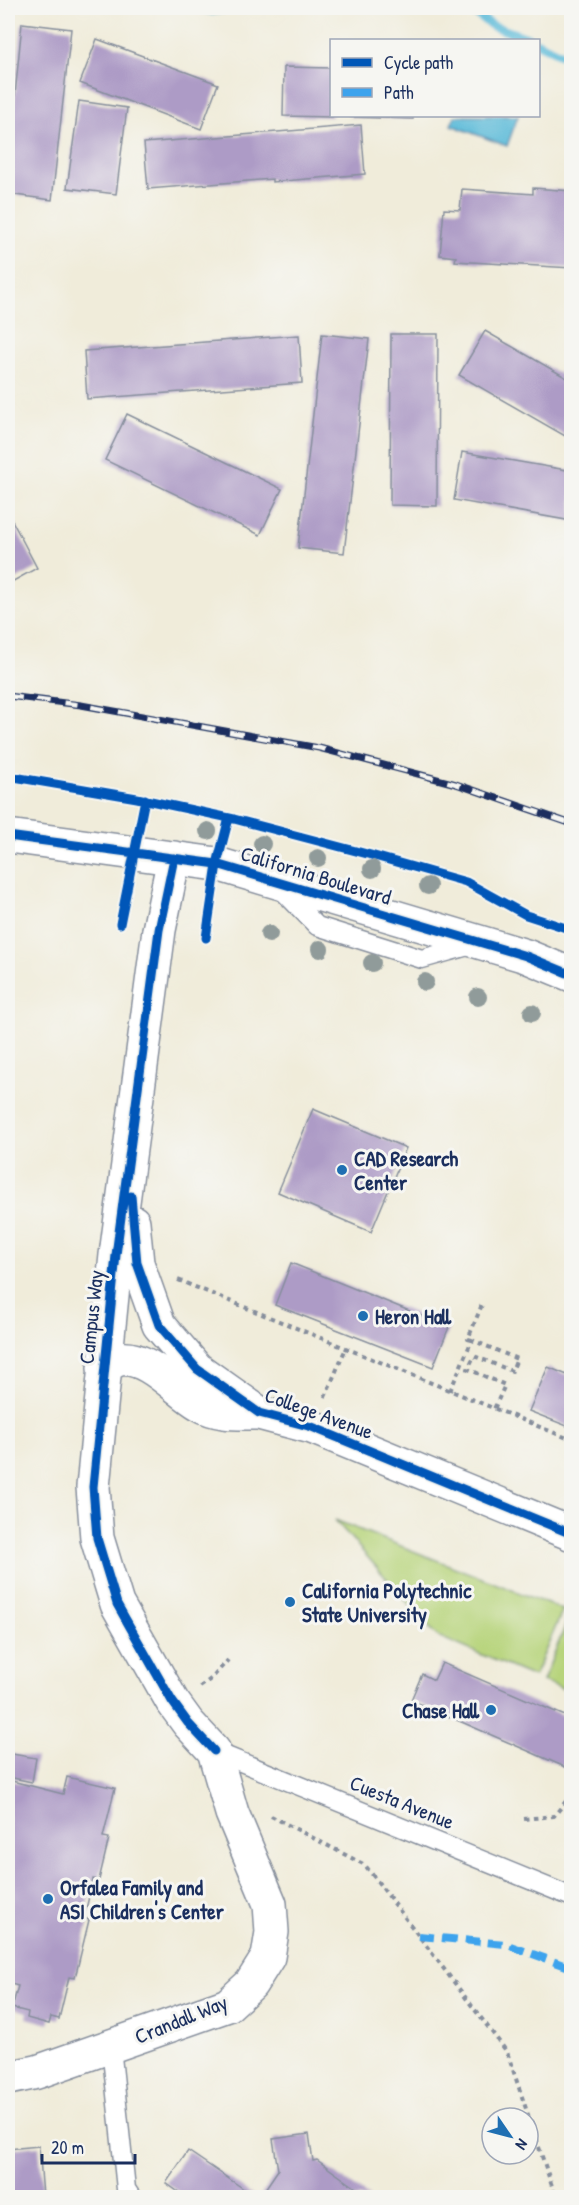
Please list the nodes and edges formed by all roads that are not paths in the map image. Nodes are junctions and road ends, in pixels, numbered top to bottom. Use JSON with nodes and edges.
{"nodes":[{"id":1,"x":8,"y":836,"type":"edge"},
{"id":2,"x":174,"y":858,"type":"junction"},
{"id":3,"x":572,"y":975,"type":"edge"},
{"id":4,"x":129,"y":1169,"type":"junction"},
{"id":5,"x":104,"y":1368,"type":"junction"},
{"id":6,"x":259,"y":1413,"type":"junction"},
{"id":7,"x":572,"y":1534,"type":"edge"},
{"id":8,"x":214,"y":1751,"type":"junction"},
{"id":9,"x":572,"y":1897,"type":"edge"},
{"id":10,"x":111,"y":2047,"type":"junction"},
{"id":11,"x":8,"y":2078,"type":"edge"},
{"id":12,"x":132,"y":2198,"type":"edge"}],
"edges":[{"from":1,"to":2,"type":"street","name":"California Boulevard"},
{"from":2,"to":3,"type":"street","name":"California Boulevard"},
{"from":2,"to":4,"type":"street","name":"Campus Way"},
{"from":4,"to":5,"type":"street","name":"Campus Way"},
{"from":4,"to":6,"type":"street","name":"College Avenue"},
{"from":5,"to":6,"type":"street","name":"College Avenue"},
{"from":5,"to":8,"type":"street","name":"Campus Way"},
{"from":6,"to":7,"type":"street","name":"College Avenue"},
{"from":8,"to":9,"type":"lane","name":"Cuesta Avenue"},
{"from":8,"to":10,"type":"street","name":"Crandall Way"},
{"from":10,"to":11,"type":"street","name":"Crandall Way"},
{"from":10,"to":12,"type":"lane"}]}
